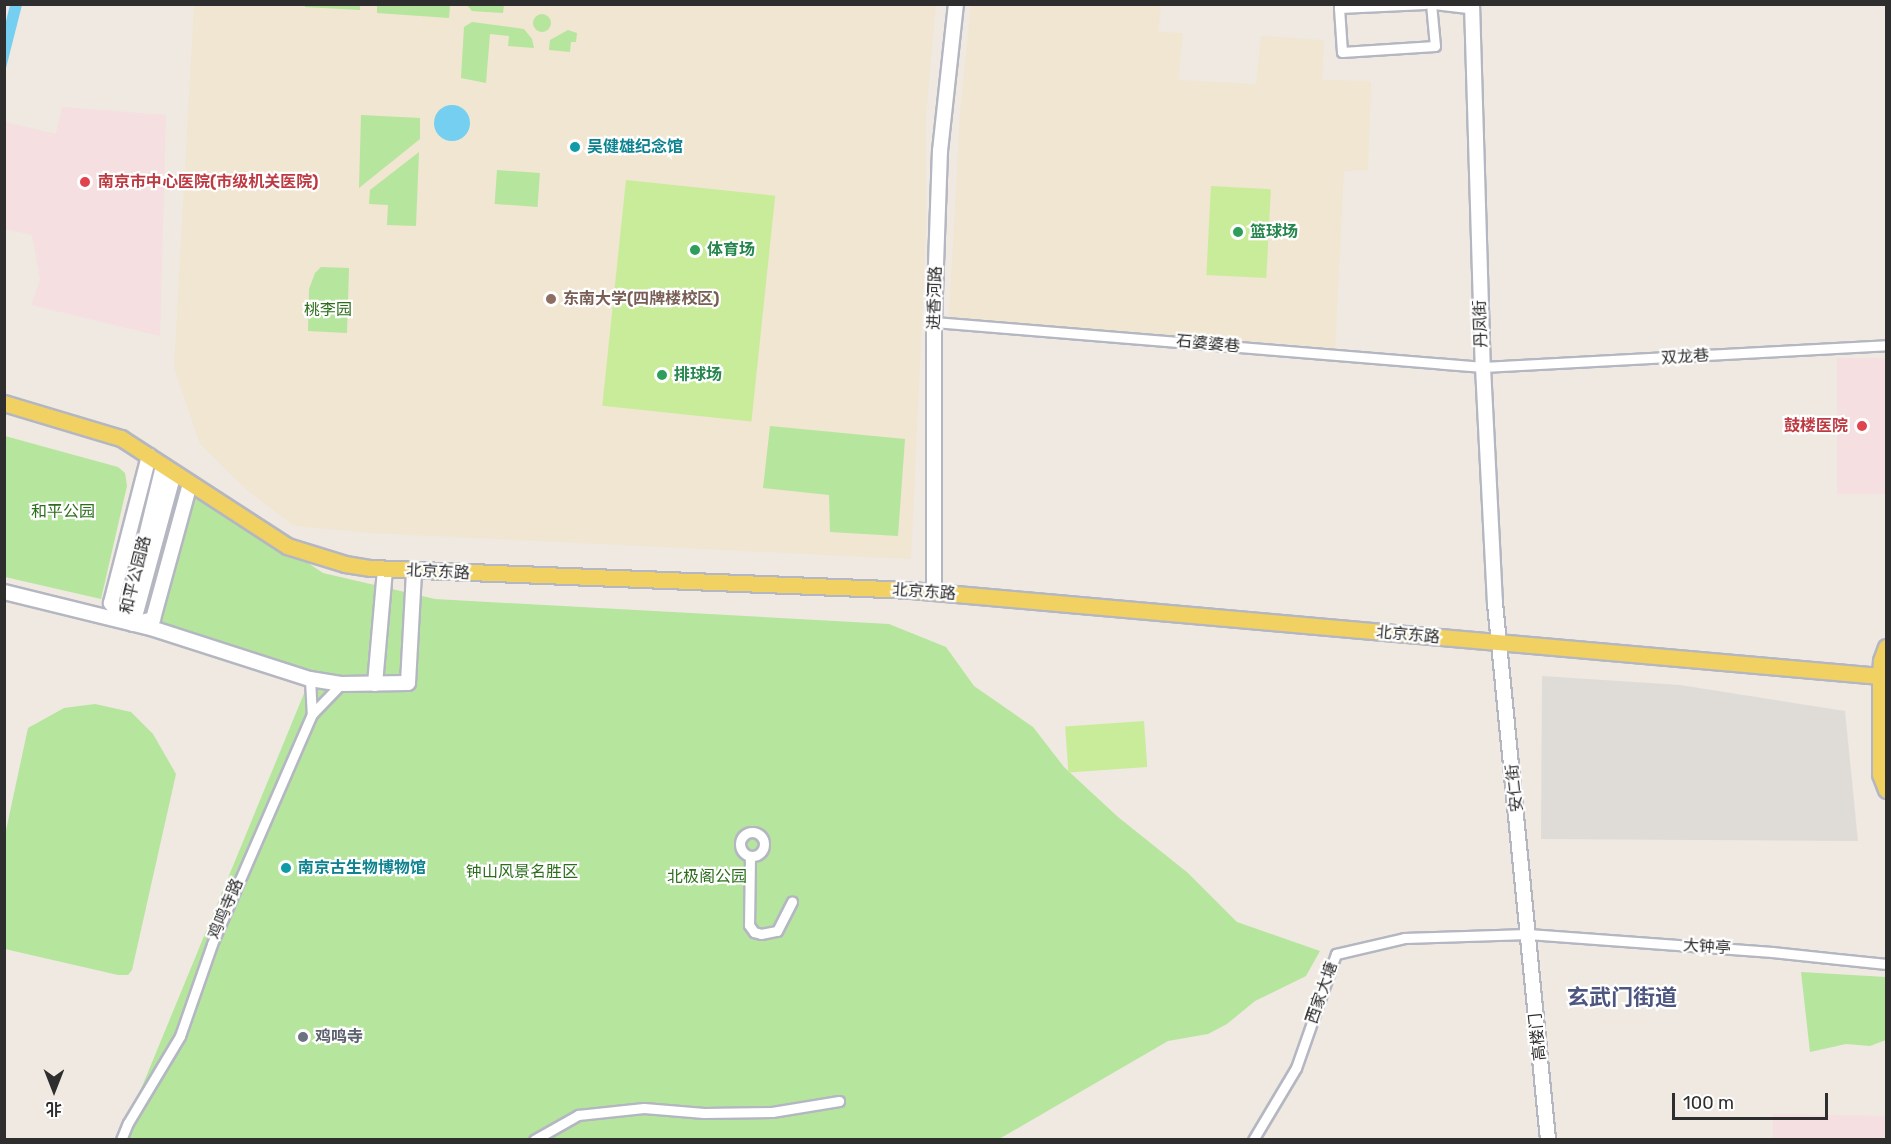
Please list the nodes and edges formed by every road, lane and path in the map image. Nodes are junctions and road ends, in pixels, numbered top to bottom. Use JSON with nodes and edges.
{"nodes":[{"id":1,"x":956,"y":4,"type":"edge"},
{"id":2,"x":1425,"y":4,"type":"edge"},
{"id":3,"x":1433,"y":4,"type":"edge"},
{"id":4,"x":1339,"y":6,"type":"edge"},
{"id":5,"x":1472,"y":7,"type":"edge"},
{"id":6,"x":934,"y":322,"type":"junction"},
{"id":7,"x":1887,"y":345,"type":"edge"},
{"id":8,"x":1483,"y":367,"type":"junction"},
{"id":9,"x":4,"y":403,"type":"edge"},
{"id":10,"x":149,"y":456,"type":"junction"},
{"id":11,"x":169,"y":469,"type":"junction"},
{"id":12,"x":190,"y":484,"type":"junction"},
{"id":13,"x":385,"y":569,"type":"junction"},
{"id":14,"x":414,"y":571,"type":"junction"},
{"id":15,"x":4,"y":592,"type":"edge"},
{"id":16,"x":934,"y":592,"type":"junction"},
{"id":17,"x":129,"y":622,"type":"junction"},
{"id":18,"x":1498,"y":644,"type":"junction"},
{"id":19,"x":1887,"y":647,"type":"edge"},
{"id":20,"x":1880,"y":676,"type":"junction"},
{"id":21,"x":310,"y":679,"type":"junction"},
{"id":22,"x":341,"y":684,"type":"junction"},
{"id":23,"x":375,"y":684,"type":"junction"},
{"id":24,"x":312,"y":714,"type":"junction"},
{"id":25,"x":1887,"y":790,"type":"edge"},
{"id":26,"x":750,"y":856,"type":"dead end"},
{"id":27,"x":792,"y":902,"type":"dead end"},
{"id":28,"x":1528,"y":934,"type":"junction"},
{"id":29,"x":1887,"y":964,"type":"edge"},
{"id":30,"x":839,"y":1101,"type":"dead end"},
{"id":31,"x":121,"y":1140,"type":"edge"},
{"id":32,"x":534,"y":1140,"type":"edge"},
{"id":33,"x":1253,"y":1140,"type":"edge"},
{"id":34,"x":1548,"y":1140,"type":"edge"}],
"edges":[{"from":1,"to":6,"type":"street","name":"进香河路"},
{"from":2,"to":4,"type":"street"},
{"from":3,"to":4,"type":"street"},
{"from":3,"to":5,"type":"street"},
{"from":5,"to":8,"type":"street","name":"丹凤街"},
{"from":6,"to":8,"type":"street","name":"石婆婆巷"},
{"from":6,"to":16,"type":"street","name":"进香河路"},
{"from":7,"to":8,"type":"street","name":"双龙巷"},
{"from":8,"to":18,"type":"street","name":"丹凤街"},
{"from":9,"to":10,"type":"main road","name":"北京东路"},
{"from":10,"to":11,"type":"main road","name":"北京东路"},
{"from":10,"to":17,"type":"street","name":"和平公园路"},
{"from":11,"to":12,"type":"main road","name":"北京东路"},
{"from":11,"to":17,"type":"street","name":"和平公园路"},
{"from":12,"to":13,"type":"main road","name":"北京东路"},
{"from":12,"to":17,"type":"street","name":"和平公园路"},
{"from":13,"to":14,"type":"main road","name":"北京东路"},
{"from":13,"to":23,"type":"street"},
{"from":14,"to":16,"type":"main road","name":"北京东路"},
{"from":14,"to":23,"type":"street"},
{"from":15,"to":17,"type":"street"},
{"from":16,"to":18,"type":"main road","name":"北京东路"},
{"from":17,"to":21,"type":"street"},
{"from":18,"to":20,"type":"main road","name":"北京东路"},
{"from":18,"to":28,"type":"street","name":"安仁街"},
{"from":19,"to":20,"type":"main road"},
{"from":20,"to":25,"type":"main road"},
{"from":21,"to":22,"type":"street"},
{"from":21,"to":24,"type":"street"},
{"from":22,"to":23,"type":"street"},
{"from":22,"to":24,"type":"street","name":"鸡鸣寺路"},
{"from":24,"to":31,"type":"street","name":"鸡鸣寺路"},
{"from":26,"to":27,"type":"street"},
{"from":28,"to":29,"type":"street","name":"大钟亭"},
{"from":28,"to":33,"type":"street","name":"西家大塘"},
{"from":28,"to":34,"type":"street","name":"高楼门"},
{"from":30,"to":32,"type":"street"}]}
